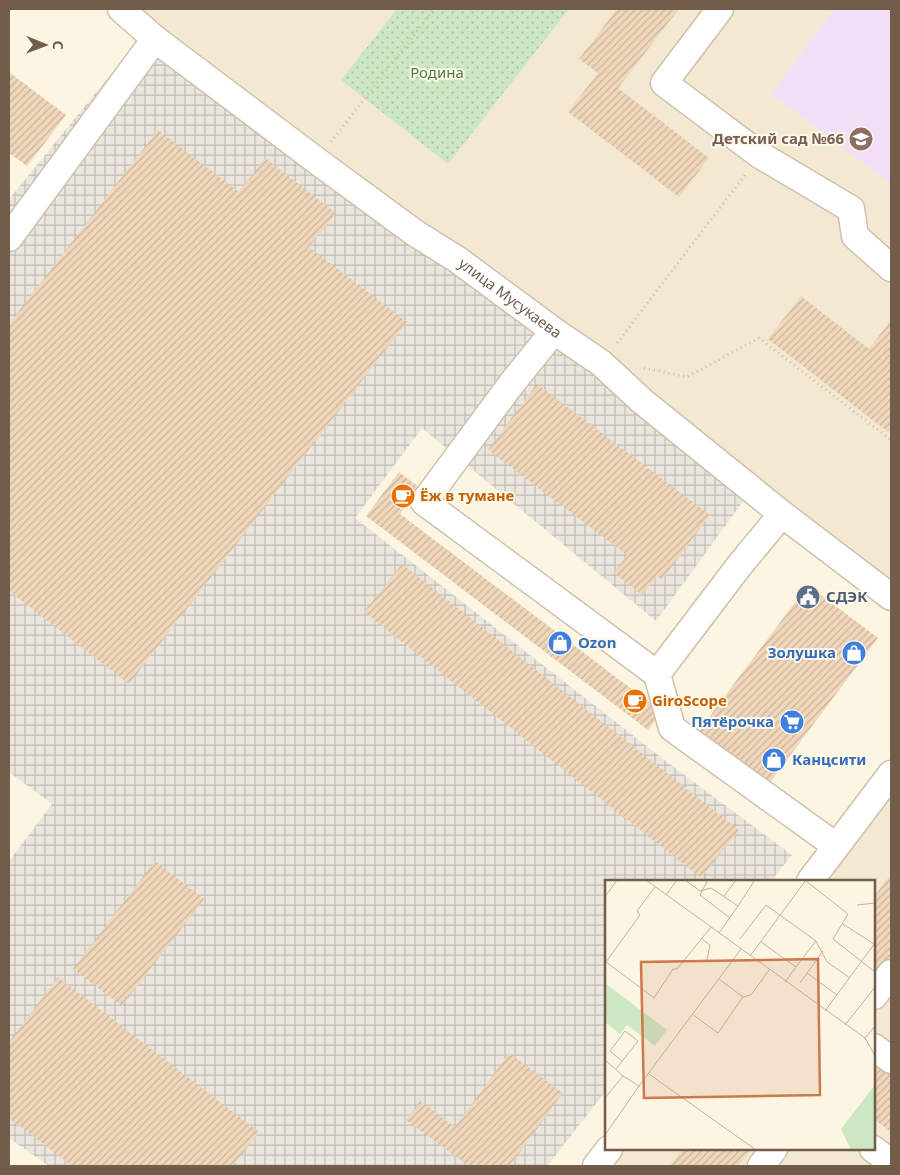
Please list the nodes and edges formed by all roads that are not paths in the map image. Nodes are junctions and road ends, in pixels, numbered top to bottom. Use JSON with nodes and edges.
{"nodes":[{"id":1,"x":121,"y":9,"type":"edge"},
{"id":2,"x":720,"y":9,"type":"edge"},
{"id":3,"x":155,"y":39,"type":"junction"},
{"id":4,"x":9,"y":238,"type":"edge"},
{"id":5,"x":891,"y":268,"type":"edge"},
{"id":6,"x":554,"y":331,"type":"junction"},
{"id":7,"x":782,"y":514,"type":"junction"},
{"id":8,"x":891,"y":597,"type":"edge"},
{"id":9,"x":657,"y":674,"type":"junction"},
{"id":10,"x":891,"y":774,"type":"edge"},
{"id":11,"x":836,"y":846,"type":"junction"},
{"id":12,"x":811,"y":880,"type":"edge"},
{"id":13,"x":891,"y":973,"type":"edge"},
{"id":14,"x":875,"y":995,"type":"edge"},
{"id":15,"x":875,"y":1048,"type":"edge"},
{"id":16,"x":891,"y":1060,"type":"edge"},
{"id":17,"x":608,"y":1150,"type":"edge"},
{"id":18,"x":773,"y":1150,"type":"edge"},
{"id":19,"x":875,"y":1150,"type":"edge"},
{"id":20,"x":891,"y":1162,"type":"edge"},
{"id":21,"x":596,"y":1166,"type":"edge"},
{"id":22,"x":761,"y":1166,"type":"edge"}],
"edges":[{"from":1,"to":3,"type":"street","name":"улица Мусукаева"},
{"from":2,"to":5,"type":"street"},
{"from":3,"to":4,"type":"street"},
{"from":3,"to":6,"type":"street","name":"улица Мусукаева"},
{"from":6,"to":7,"type":"street","name":"улица Мусукаева"},
{"from":6,"to":9,"type":"street"},
{"from":7,"to":8,"type":"street","name":"улица Мусукаева"},
{"from":7,"to":9,"type":"street"},
{"from":9,"to":11,"type":"street"},
{"from":10,"to":11,"type":"street"},
{"from":11,"to":12,"type":"street"},
{"from":13,"to":14,"type":"street"},
{"from":15,"to":16,"type":"street"},
{"from":17,"to":21,"type":"street"},
{"from":18,"to":22,"type":"street"},
{"from":19,"to":20,"type":"street"}]}
